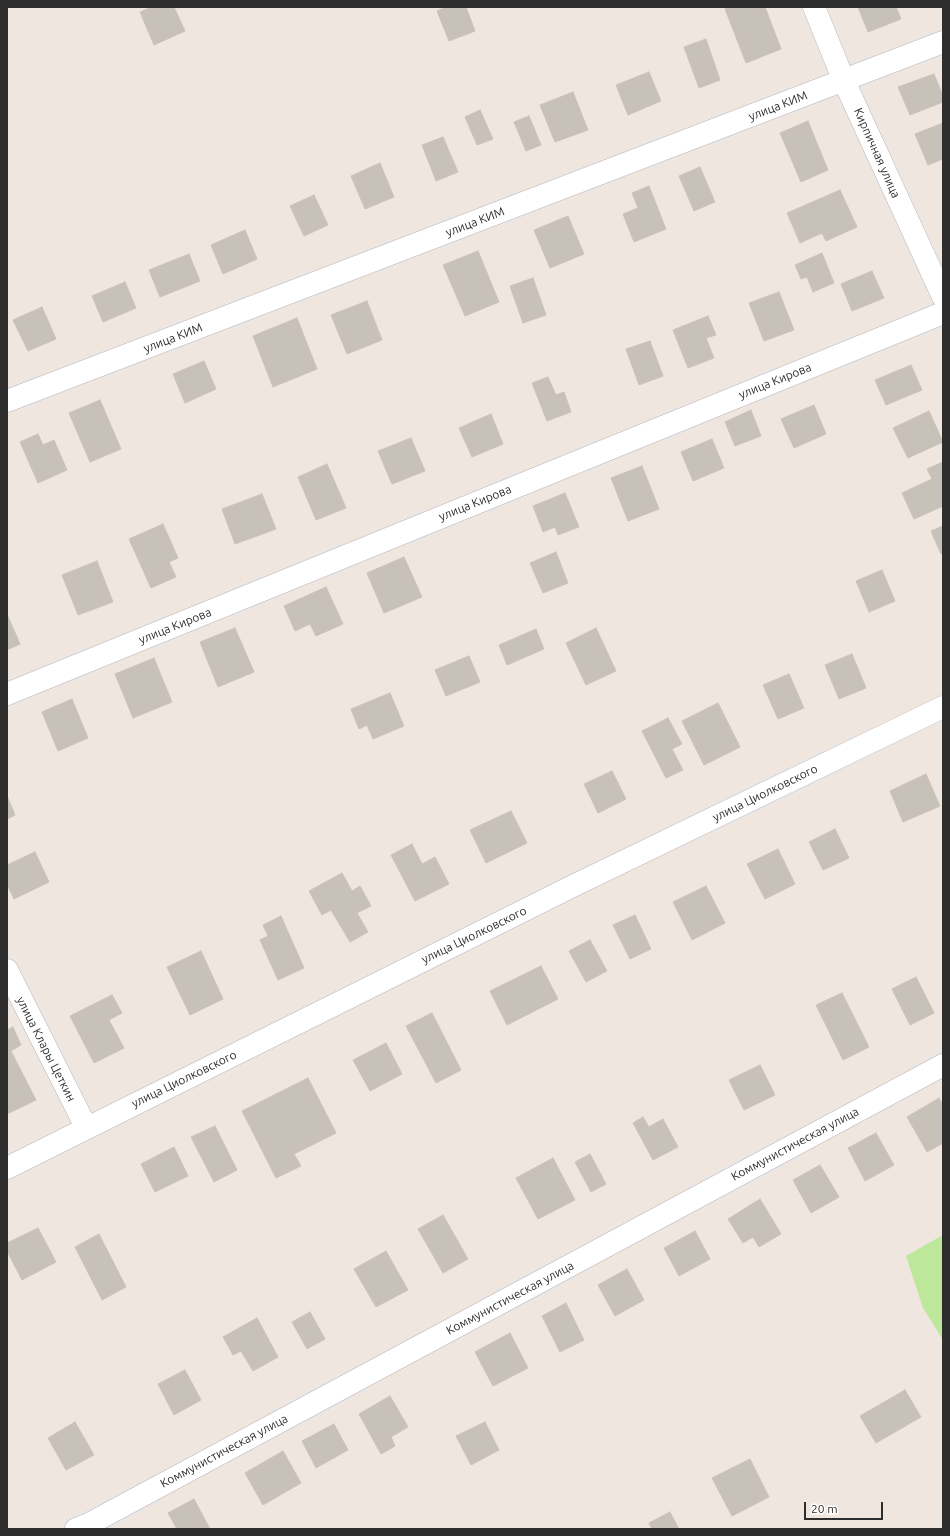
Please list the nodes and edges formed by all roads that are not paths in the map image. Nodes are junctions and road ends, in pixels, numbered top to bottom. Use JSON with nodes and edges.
{"nodes":[{"id":1,"x":814,"y":7,"type":"edge"},
{"id":2,"x":943,"y":42,"type":"edge"},
{"id":3,"x":844,"y":81,"type":"junction"},
{"id":4,"x":943,"y":297,"type":"edge"},
{"id":5,"x":943,"y":312,"type":"edge"},
{"id":6,"x":7,"y":400,"type":"edge"},
{"id":7,"x":7,"y":694,"type":"edge"},
{"id":8,"x":943,"y":706,"type":"edge"},
{"id":9,"x":7,"y":970,"type":"edge"},
{"id":10,"x":943,"y":1064,"type":"edge"},
{"id":11,"x":86,"y":1127,"type":"junction"},
{"id":12,"x":7,"y":1168,"type":"edge"},
{"id":13,"x":76,"y":1529,"type":"edge"}],
"edges":[{"from":1,"to":3,"type":"street","name":"Кирпичная улица"},
{"from":2,"to":3,"type":"street","name":"улица КИМ"},
{"from":3,"to":4,"type":"street","name":"Кирпичная улица"},
{"from":3,"to":6,"type":"street","name":"улица КИМ"},
{"from":5,"to":7,"type":"street","name":"улица Кирова"},
{"from":8,"to":11,"type":"street","name":"улица Циолковского"},
{"from":9,"to":11,"type":"street","name":"улица Клары Цеткин"},
{"from":10,"to":13,"type":"street","name":"Коммунистическая улица"},
{"from":11,"to":12,"type":"street","name":"улица Циолковского"}]}
